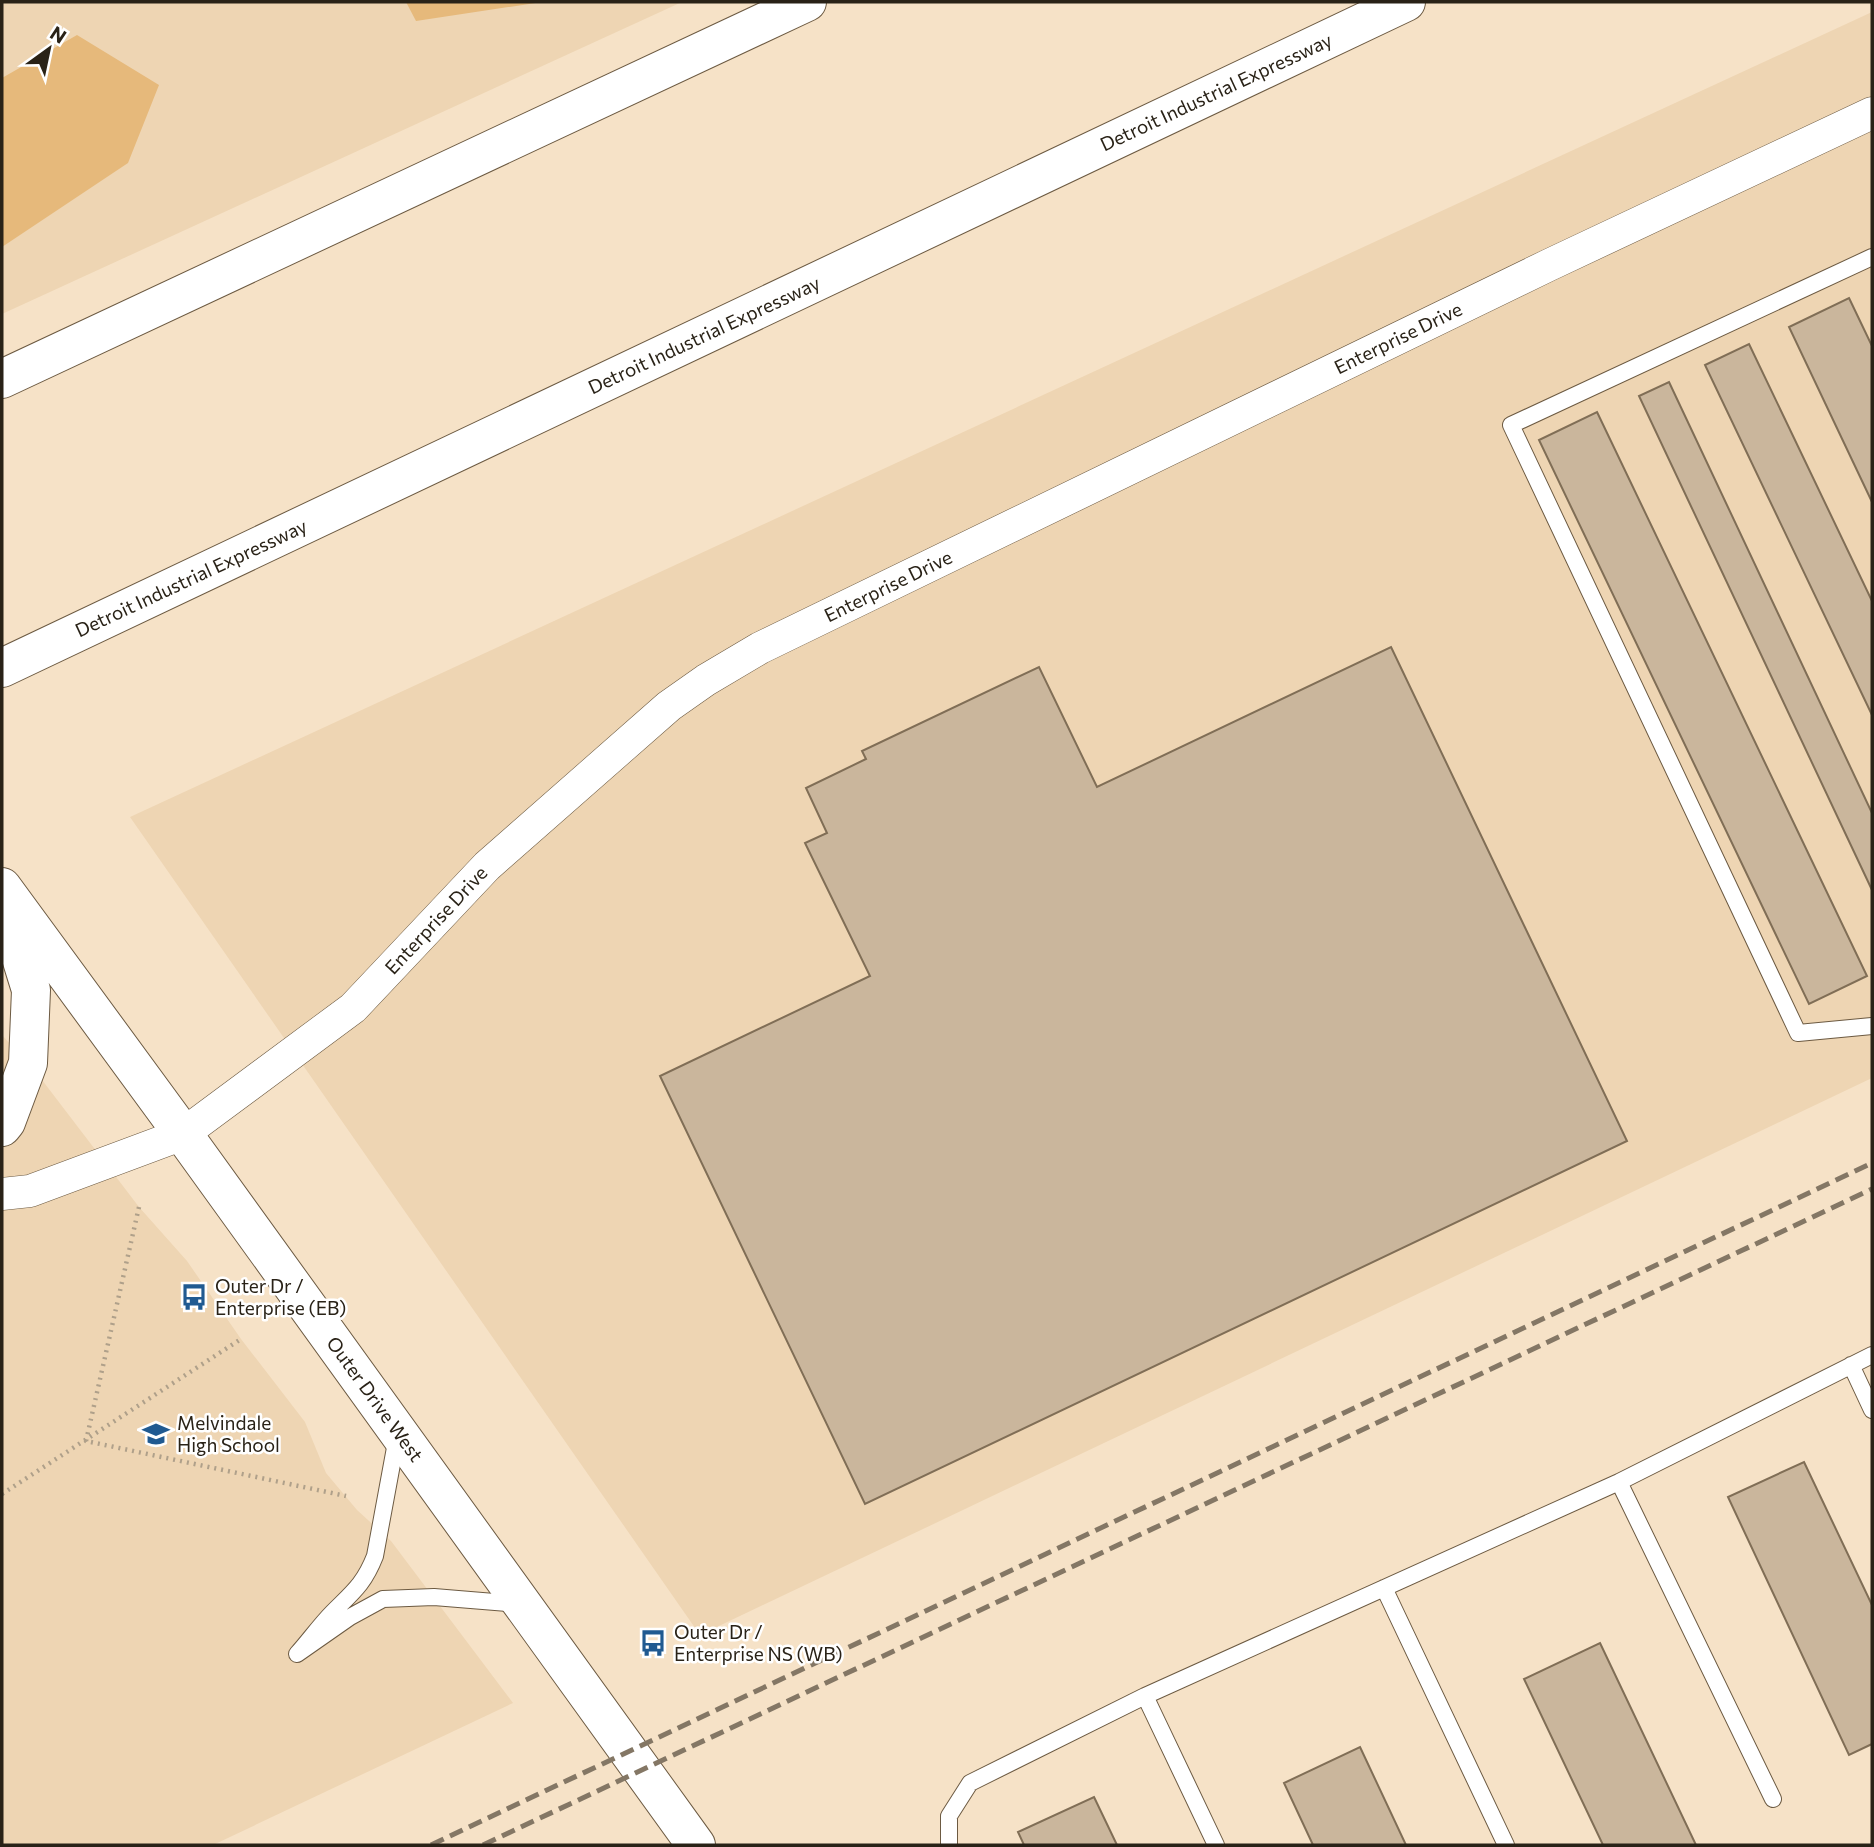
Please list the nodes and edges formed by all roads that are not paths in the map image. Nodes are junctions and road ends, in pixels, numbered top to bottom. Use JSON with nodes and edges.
{"nodes":[{"id":1,"x":807,"y":2,"type":"edge"},
{"id":2,"x":1406,"y":2,"type":"edge"},
{"id":3,"x":1872,"y":113,"type":"edge"},
{"id":4,"x":1872,"y":257,"type":"edge"},
{"id":5,"x":2,"y":379,"type":"edge"},
{"id":6,"x":2,"y":668,"type":"edge"},
{"id":7,"x":2,"y":887,"type":"edge"},
{"id":8,"x":2,"y":901,"type":"edge"},
{"id":9,"x":1872,"y":1026,"type":"edge"},
{"id":10,"x":2,"y":1127,"type":"edge"},
{"id":11,"x":183,"y":1134,"type":"junction"},
{"id":12,"x":2,"y":1194,"type":"edge"},
{"id":13,"x":1872,"y":1355,"type":"edge"},
{"id":14,"x":1851,"y":1364,"type":"junction"},
{"id":15,"x":1872,"y":1410,"type":"edge"},
{"id":16,"x":398,"y":1431,"type":"junction"},
{"id":17,"x":1619,"y":1482,"type":"junction"},
{"id":18,"x":1384,"y":1588,"type":"junction"},
{"id":19,"x":523,"y":1604,"type":"junction"},
{"id":20,"x":1145,"y":1696,"type":"junction"},
{"id":21,"x":1773,"y":1799,"type":"dead end"},
{"id":22,"x":696,"y":1845,"type":"edge"},
{"id":23,"x":949,"y":1845,"type":"edge"},
{"id":24,"x":1216,"y":1845,"type":"edge"},
{"id":25,"x":1506,"y":1845,"type":"edge"}],
"edges":[{"from":1,"to":5,"type":"main road"},
{"from":2,"to":6,"type":"main road","name":"Detroit Industrial Expressway"},
{"from":3,"to":11,"type":"street","name":"Enterprise Drive"},
{"from":4,"to":9,"type":"lane"},
{"from":7,"to":11,"type":"main road","name":"Outer Drive West"},
{"from":8,"to":10,"type":"main road"},
{"from":11,"to":12,"type":"street","name":"Enterprise Drive"},
{"from":11,"to":16,"type":"main road","name":"Outer Drive West"},
{"from":13,"to":14,"type":"lane"},
{"from":14,"to":15,"type":"lane"},
{"from":14,"to":17,"type":"lane"},
{"from":16,"to":19,"type":"main road","name":"Outer Drive West"},
{"from":16,"to":19,"type":"lane"},
{"from":17,"to":18,"type":"lane"},
{"from":17,"to":21,"type":"lane"},
{"from":18,"to":20,"type":"lane"},
{"from":18,"to":25,"type":"lane"},
{"from":19,"to":22,"type":"main road","name":"Outer Drive West"},
{"from":20,"to":23,"type":"lane"},
{"from":20,"to":24,"type":"lane"}]}
